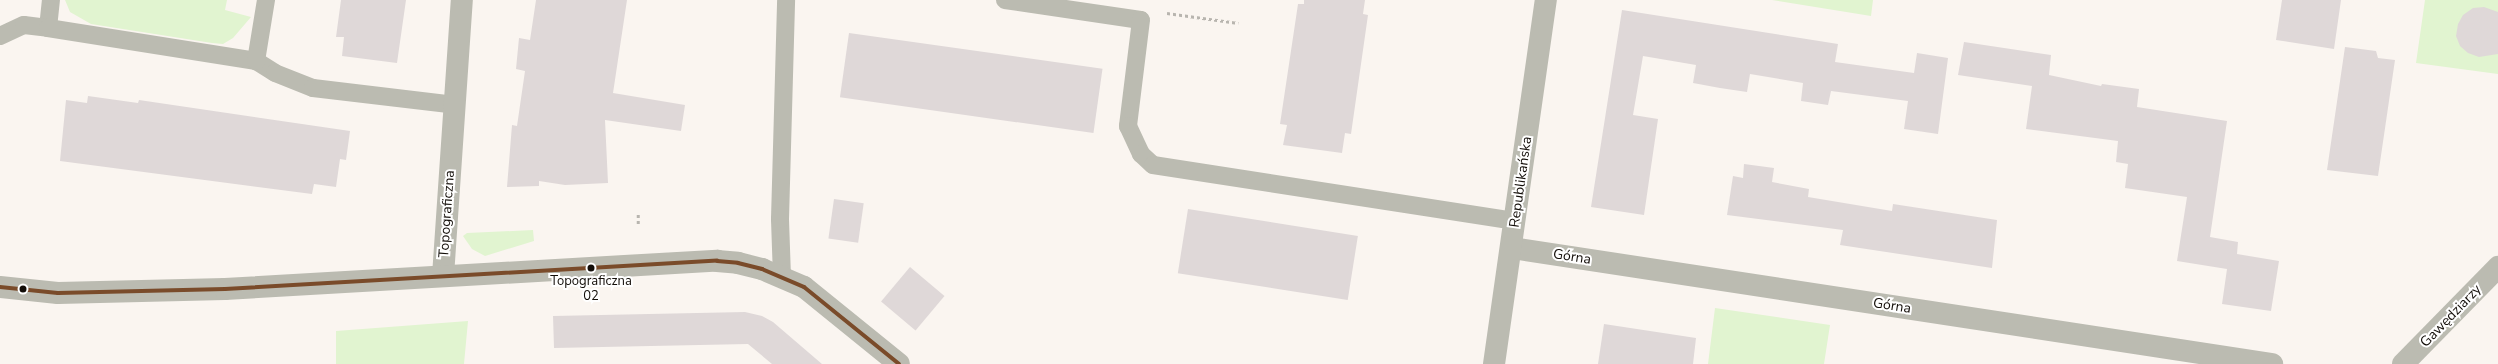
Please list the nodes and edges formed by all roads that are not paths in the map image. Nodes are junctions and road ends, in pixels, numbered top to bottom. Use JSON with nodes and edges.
{"nodes":[{"id":1,"x":51,"y":0,"type":"edge"},
{"id":2,"x":266,"y":0,"type":"edge"},
{"id":3,"x":462,"y":0,"type":"edge"},
{"id":4,"x":786,"y":0,"type":"edge"},
{"id":5,"x":1005,"y":0,"type":"edge"},
{"id":6,"x":1546,"y":0,"type":"edge"},
{"id":7,"x":48,"y":28,"type":"junction"},
{"id":8,"x":0,"y":36,"type":"edge"},
{"id":9,"x":256,"y":60,"type":"junction"},
{"id":10,"x":455,"y":105,"type":"junction"},
{"id":11,"x":1516,"y":221,"type":"junction"},
{"id":12,"x":1512,"y":248,"type":"junction"},
{"id":13,"x":2498,"y":267,"type":"edge"},
{"id":14,"x":443,"y":276,"type":"junction"},
{"id":15,"x":782,"y":277,"type":"junction"},
{"id":16,"x":0,"y":287,"type":"edge"},
{"id":17,"x":899,"y":364,"type":"edge"},
{"id":18,"x":1494,"y":364,"type":"edge"},
{"id":19,"x":2272,"y":364,"type":"edge"},
{"id":20,"x":2403,"y":364,"type":"edge"}],
"edges":[{"from":1,"to":7,"type":"lane"},
{"from":2,"to":9,"type":"lane"},
{"from":3,"to":10,"type":"street","name":"Topograficzna"},
{"from":4,"to":15,"type":"lane"},
{"from":5,"to":11,"type":"lane"},
{"from":6,"to":11,"type":"street","name":"Republikańska"},
{"from":7,"to":8,"type":"lane"},
{"from":7,"to":9,"type":"lane"},
{"from":9,"to":10,"type":"lane"},
{"from":10,"to":14,"type":"street","name":"Topograficzna"},
{"from":11,"to":12,"type":"street","name":"Republikańska"},
{"from":12,"to":18,"type":"street","name":"Republikańska"},
{"from":12,"to":19,"type":"street","name":"Górna"},
{"from":13,"to":20,"type":"street","name":"Gawędziarzy"},
{"from":14,"to":15,"type":"street","name":"Topograficzna"},
{"from":14,"to":16,"type":"street"},
{"from":15,"to":17,"type":"street","name":"Topograficzna"}]}
